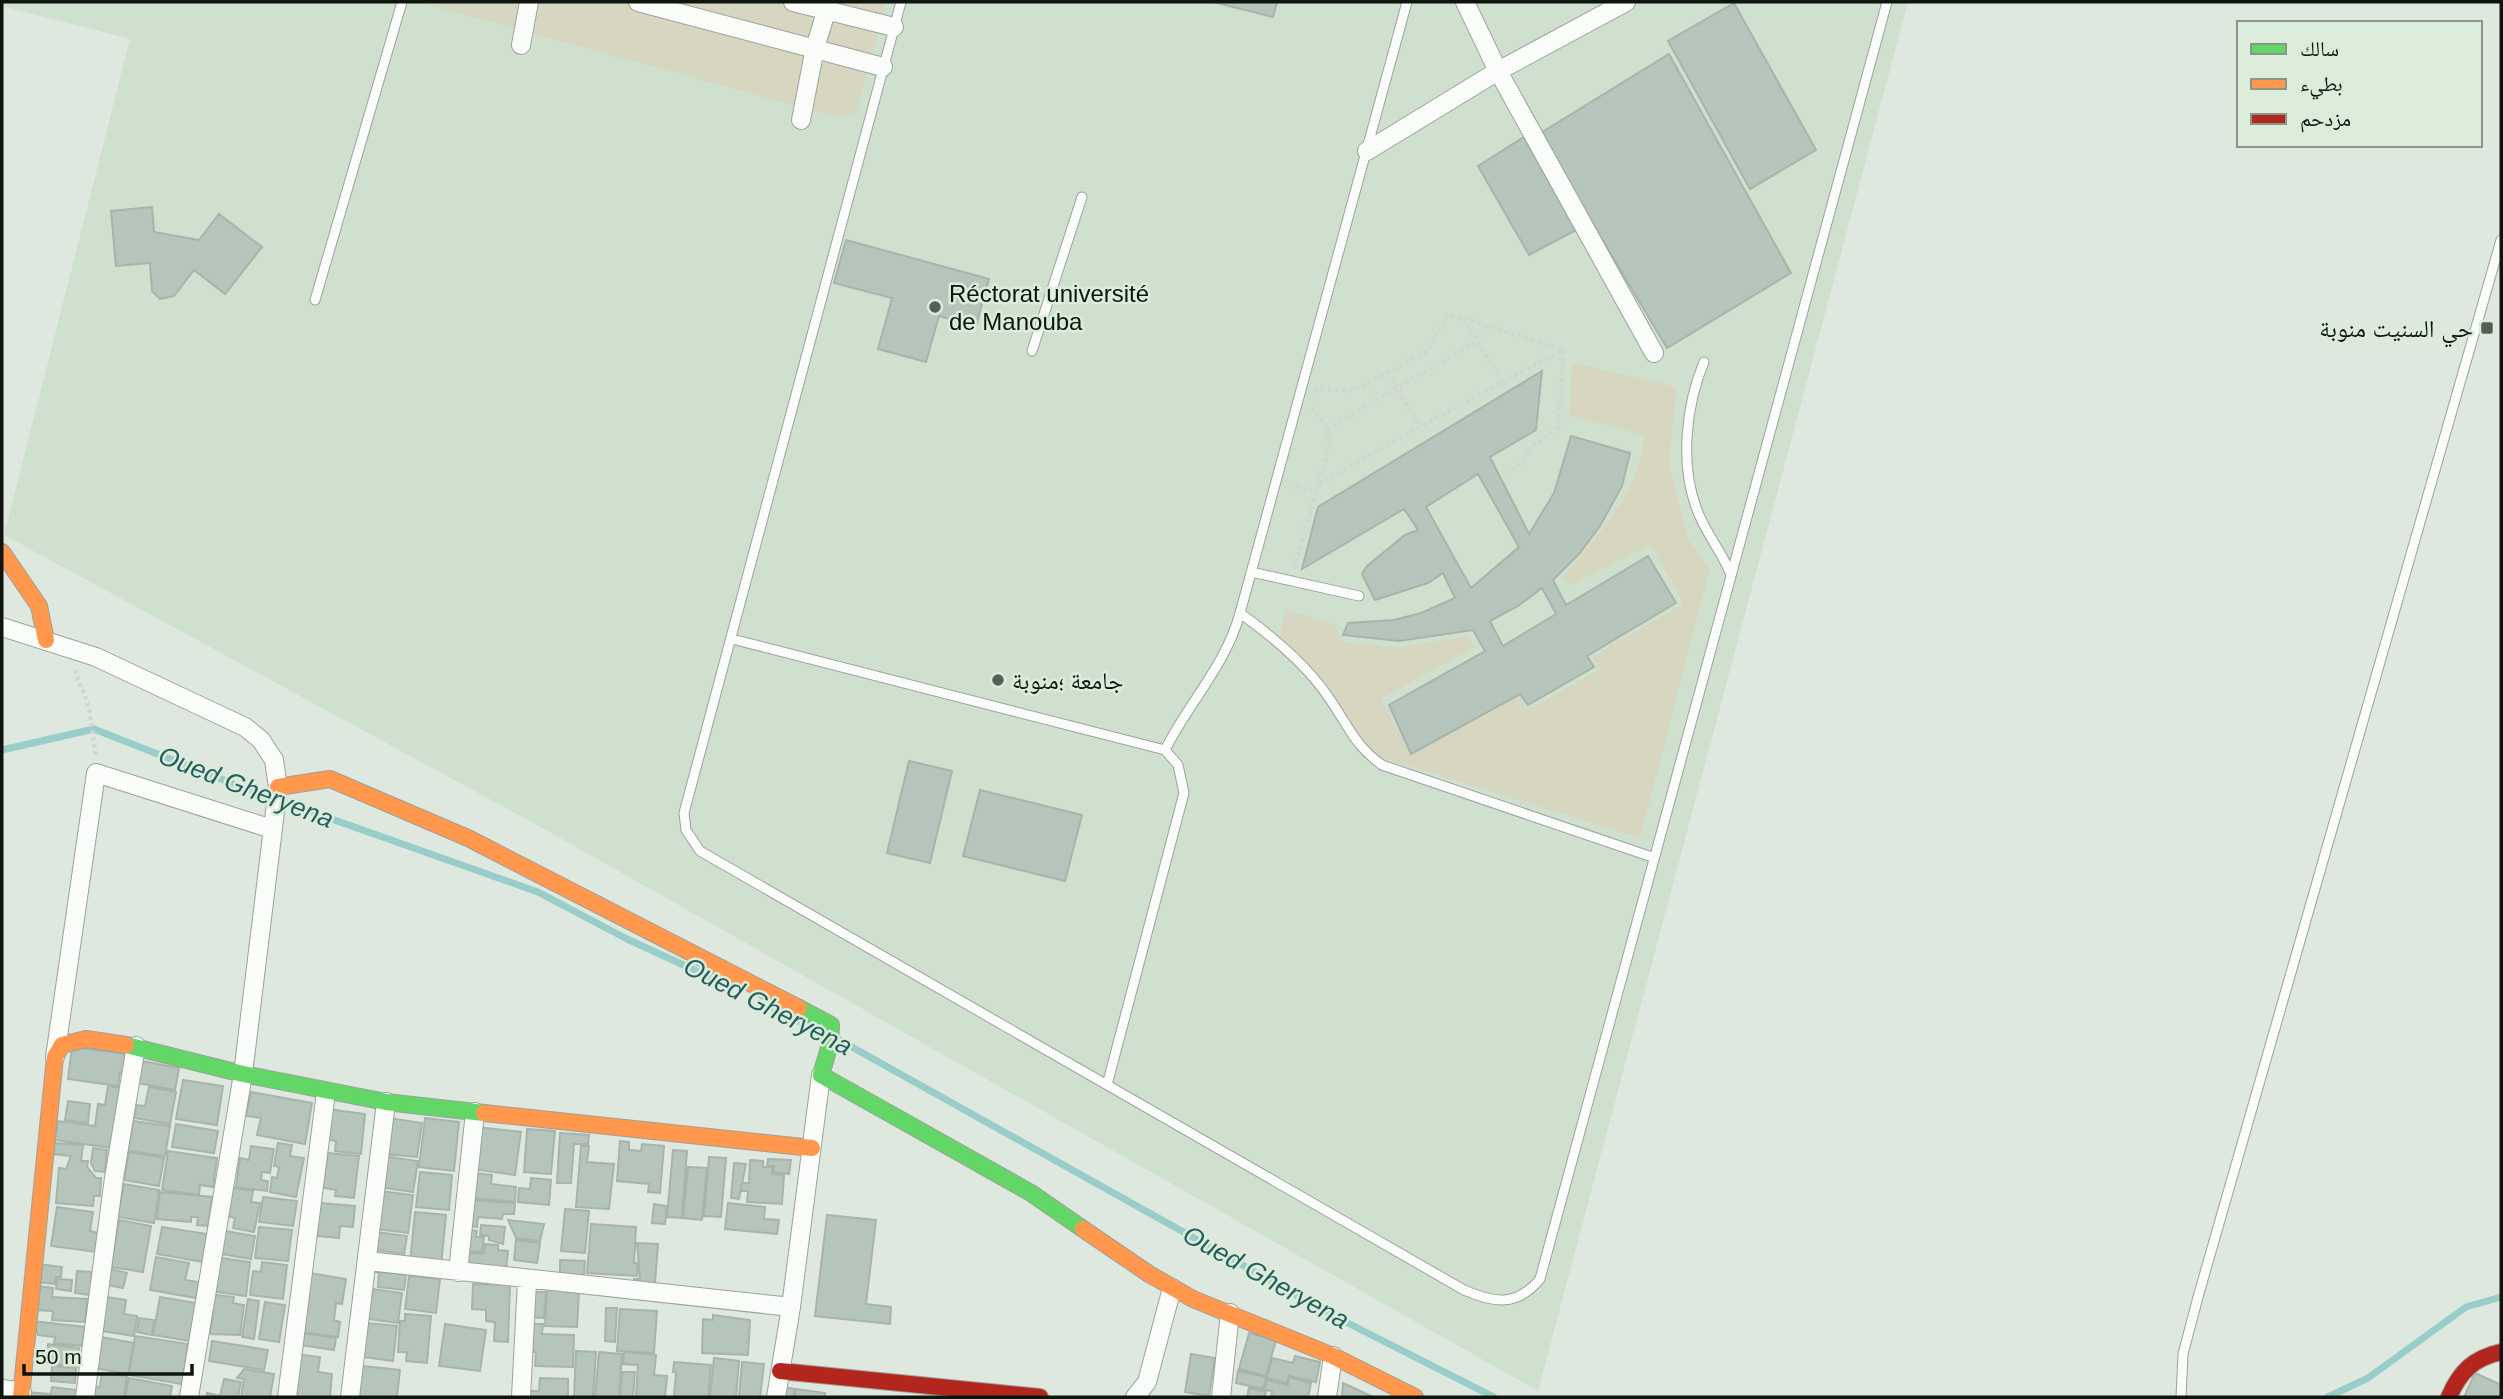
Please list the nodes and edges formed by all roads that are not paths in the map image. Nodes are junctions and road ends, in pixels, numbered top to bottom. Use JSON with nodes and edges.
{"nodes":[{"id":1,"x":402,"y":2,"type":"edge"},
{"id":2,"x":529,"y":2,"type":"edge"},
{"id":3,"x":638,"y":2,"type":"edge"},
{"id":4,"x":793,"y":2,"type":"edge"},
{"id":5,"x":901,"y":2,"type":"edge"},
{"id":6,"x":1407,"y":2,"type":"edge"},
{"id":7,"x":1465,"y":2,"type":"edge"},
{"id":8,"x":1626,"y":2,"type":"edge"},
{"id":9,"x":1887,"y":2,"type":"edge"},
{"id":10,"x":828,"y":6,"type":"edge"},
{"id":11,"x":894,"y":27,"type":"junction"},
{"id":12,"x":521,"y":45,"type":"dead end"},
{"id":13,"x":816,"y":48,"type":"junction"},
{"id":14,"x":883,"y":67,"type":"junction"},
{"id":15,"x":1498,"y":71,"type":"junction"},
{"id":16,"x":801,"y":120,"type":"dead end"},
{"id":17,"x":1367,"y":151,"type":"junction"},
{"id":18,"x":1082,"y":197,"type":"dead end"},
{"id":19,"x":2501,"y":240,"type":"edge"},
{"id":20,"x":316,"y":300,"type":"dead end"},
{"id":21,"x":1032,"y":351,"type":"dead end"},
{"id":22,"x":1654,"y":352,"type":"dead end"},
{"id":23,"x":1704,"y":362,"type":"dead end"},
{"id":24,"x":2,"y":552,"type":"edge"},
{"id":25,"x":1251,"y":572,"type":"junction"},
{"id":26,"x":1731,"y":575,"type":"junction"},
{"id":27,"x":1359,"y":596,"type":"dead end"},
{"id":28,"x":1240,"y":613,"type":"junction"},
{"id":29,"x":2,"y":627,"type":"edge"},
{"id":30,"x":732,"y":639,"type":"junction"},
{"id":31,"x":46,"y":640,"type":"junction"},
{"id":32,"x":1166,"y":750,"type":"junction"},
{"id":33,"x":278,"y":787,"type":"junction"},
{"id":34,"x":272,"y":829,"type":"junction"},
{"id":35,"x":1652,"y":857,"type":"junction"},
{"id":36,"x":136,"y":1046,"type":"junction"},
{"id":37,"x":55,"y":1057,"type":"junction"},
{"id":38,"x":243,"y":1074,"type":"junction"},
{"id":39,"x":821,"y":1075,"type":"junction"},
{"id":40,"x":1107,"y":1085,"type":"junction"},
{"id":41,"x":326,"y":1092,"type":"junction"},
{"id":42,"x":386,"y":1102,"type":"junction"},
{"id":43,"x":475,"y":1112,"type":"junction"},
{"id":44,"x":812,"y":1148,"type":"junction"},
{"id":45,"x":367,"y":1261,"type":"junction"},
{"id":46,"x":458,"y":1272,"type":"junction"},
{"id":47,"x":527,"y":1281,"type":"junction"},
{"id":48,"x":1172,"y":1288,"type":"junction"},
{"id":49,"x":791,"y":1307,"type":"junction"},
{"id":50,"x":1230,"y":1313,"type":"junction"},
{"id":51,"x":2501,"y":1352,"type":"edge"},
{"id":52,"x":1333,"y":1356,"type":"junction"},
{"id":53,"x":780,"y":1371,"type":"junction"},
{"id":54,"x":2,"y":1390,"type":"edge"},
{"id":55,"x":901,"y":1391,"type":"edge"},
{"id":56,"x":21,"y":1395,"type":"edge"},
{"id":57,"x":85,"y":1397,"type":"edge"},
{"id":58,"x":189,"y":1397,"type":"edge"},
{"id":59,"x":287,"y":1397,"type":"edge"},
{"id":60,"x":350,"y":1397,"type":"edge"},
{"id":61,"x":521,"y":1397,"type":"edge"},
{"id":62,"x":776,"y":1397,"type":"edge"},
{"id":63,"x":1040,"y":1397,"type":"edge"},
{"id":64,"x":1135,"y":1397,"type":"edge"},
{"id":65,"x":1221,"y":1397,"type":"edge"},
{"id":66,"x":1328,"y":1397,"type":"edge"},
{"id":67,"x":1415,"y":1397,"type":"edge"},
{"id":68,"x":2181,"y":1397,"type":"edge"},
{"id":69,"x":2449,"y":1397,"type":"edge"}],
"edges":[{"from":1,"to":20,"type":"lane"},
{"from":2,"to":12,"type":"street"},
{"from":3,"to":13,"type":"street"},
{"from":4,"to":10,"type":"street"},
{"from":5,"to":11,"type":"lane"},
{"from":6,"to":17,"type":"lane"},
{"from":7,"to":15,"type":"street"},
{"from":8,"to":15,"type":"street"},
{"from":9,"to":26,"type":"lane"},
{"from":10,"to":11,"type":"street"},
{"from":10,"to":13,"type":"street"},
{"from":11,"to":14,"type":"lane"},
{"from":13,"to":14,"type":"street"},
{"from":13,"to":16,"type":"street"},
{"from":14,"to":30,"type":"lane"},
{"from":15,"to":17,"type":"street"},
{"from":15,"to":22,"type":"street"},
{"from":17,"to":25,"type":"lane"},
{"from":18,"to":21,"type":"lane"},
{"from":19,"to":68,"type":"lane"},
{"from":23,"to":26,"type":"lane"},
{"from":24,"to":31,"type":"street"},
{"from":25,"to":27,"type":"lane"},
{"from":25,"to":28,"type":"lane"},
{"from":26,"to":35,"type":"lane"},
{"from":28,"to":32,"type":"lane"},
{"from":28,"to":35,"type":"lane"},
{"from":29,"to":31,"type":"street"},
{"from":30,"to":32,"type":"lane"},
{"from":30,"to":40,"type":"lane"},
{"from":31,"to":33,"type":"street"},
{"from":32,"to":40,"type":"lane"},
{"from":33,"to":34,"type":"street"},
{"from":33,"to":39,"type":"street"},
{"from":34,"to":37,"type":"street"},
{"from":34,"to":38,"type":"street"},
{"from":35,"to":40,"type":"lane"},
{"from":36,"to":37,"type":"street"},
{"from":36,"to":38,"type":"street"},
{"from":36,"to":57,"type":"street"},
{"from":37,"to":56,"type":"street"},
{"from":38,"to":41,"type":"street"},
{"from":38,"to":58,"type":"street"},
{"from":39,"to":44,"type":"street"},
{"from":39,"to":48,"type":"street"},
{"from":41,"to":42,"type":"street"},
{"from":41,"to":59,"type":"street"},
{"from":42,"to":43,"type":"street"},
{"from":42,"to":45,"type":"street"},
{"from":43,"to":44,"type":"street"},
{"from":43,"to":46,"type":"street"},
{"from":44,"to":49,"type":"street"},
{"from":45,"to":46,"type":"street"},
{"from":45,"to":60,"type":"street"},
{"from":46,"to":47,"type":"street"},
{"from":47,"to":49,"type":"street"},
{"from":47,"to":61,"type":"street"},
{"from":48,"to":50,"type":"street"},
{"from":48,"to":64,"type":"street"},
{"from":49,"to":53,"type":"street"},
{"from":50,"to":52,"type":"street"},
{"from":50,"to":65,"type":"street"},
{"from":51,"to":69,"type":"street"},
{"from":52,"to":66,"type":"street"},
{"from":52,"to":67,"type":"street"},
{"from":53,"to":55,"type":"street"},
{"from":53,"to":62,"type":"street"},
{"from":54,"to":56,"type":"street"},
{"from":55,"to":63,"type":"street"}]}
